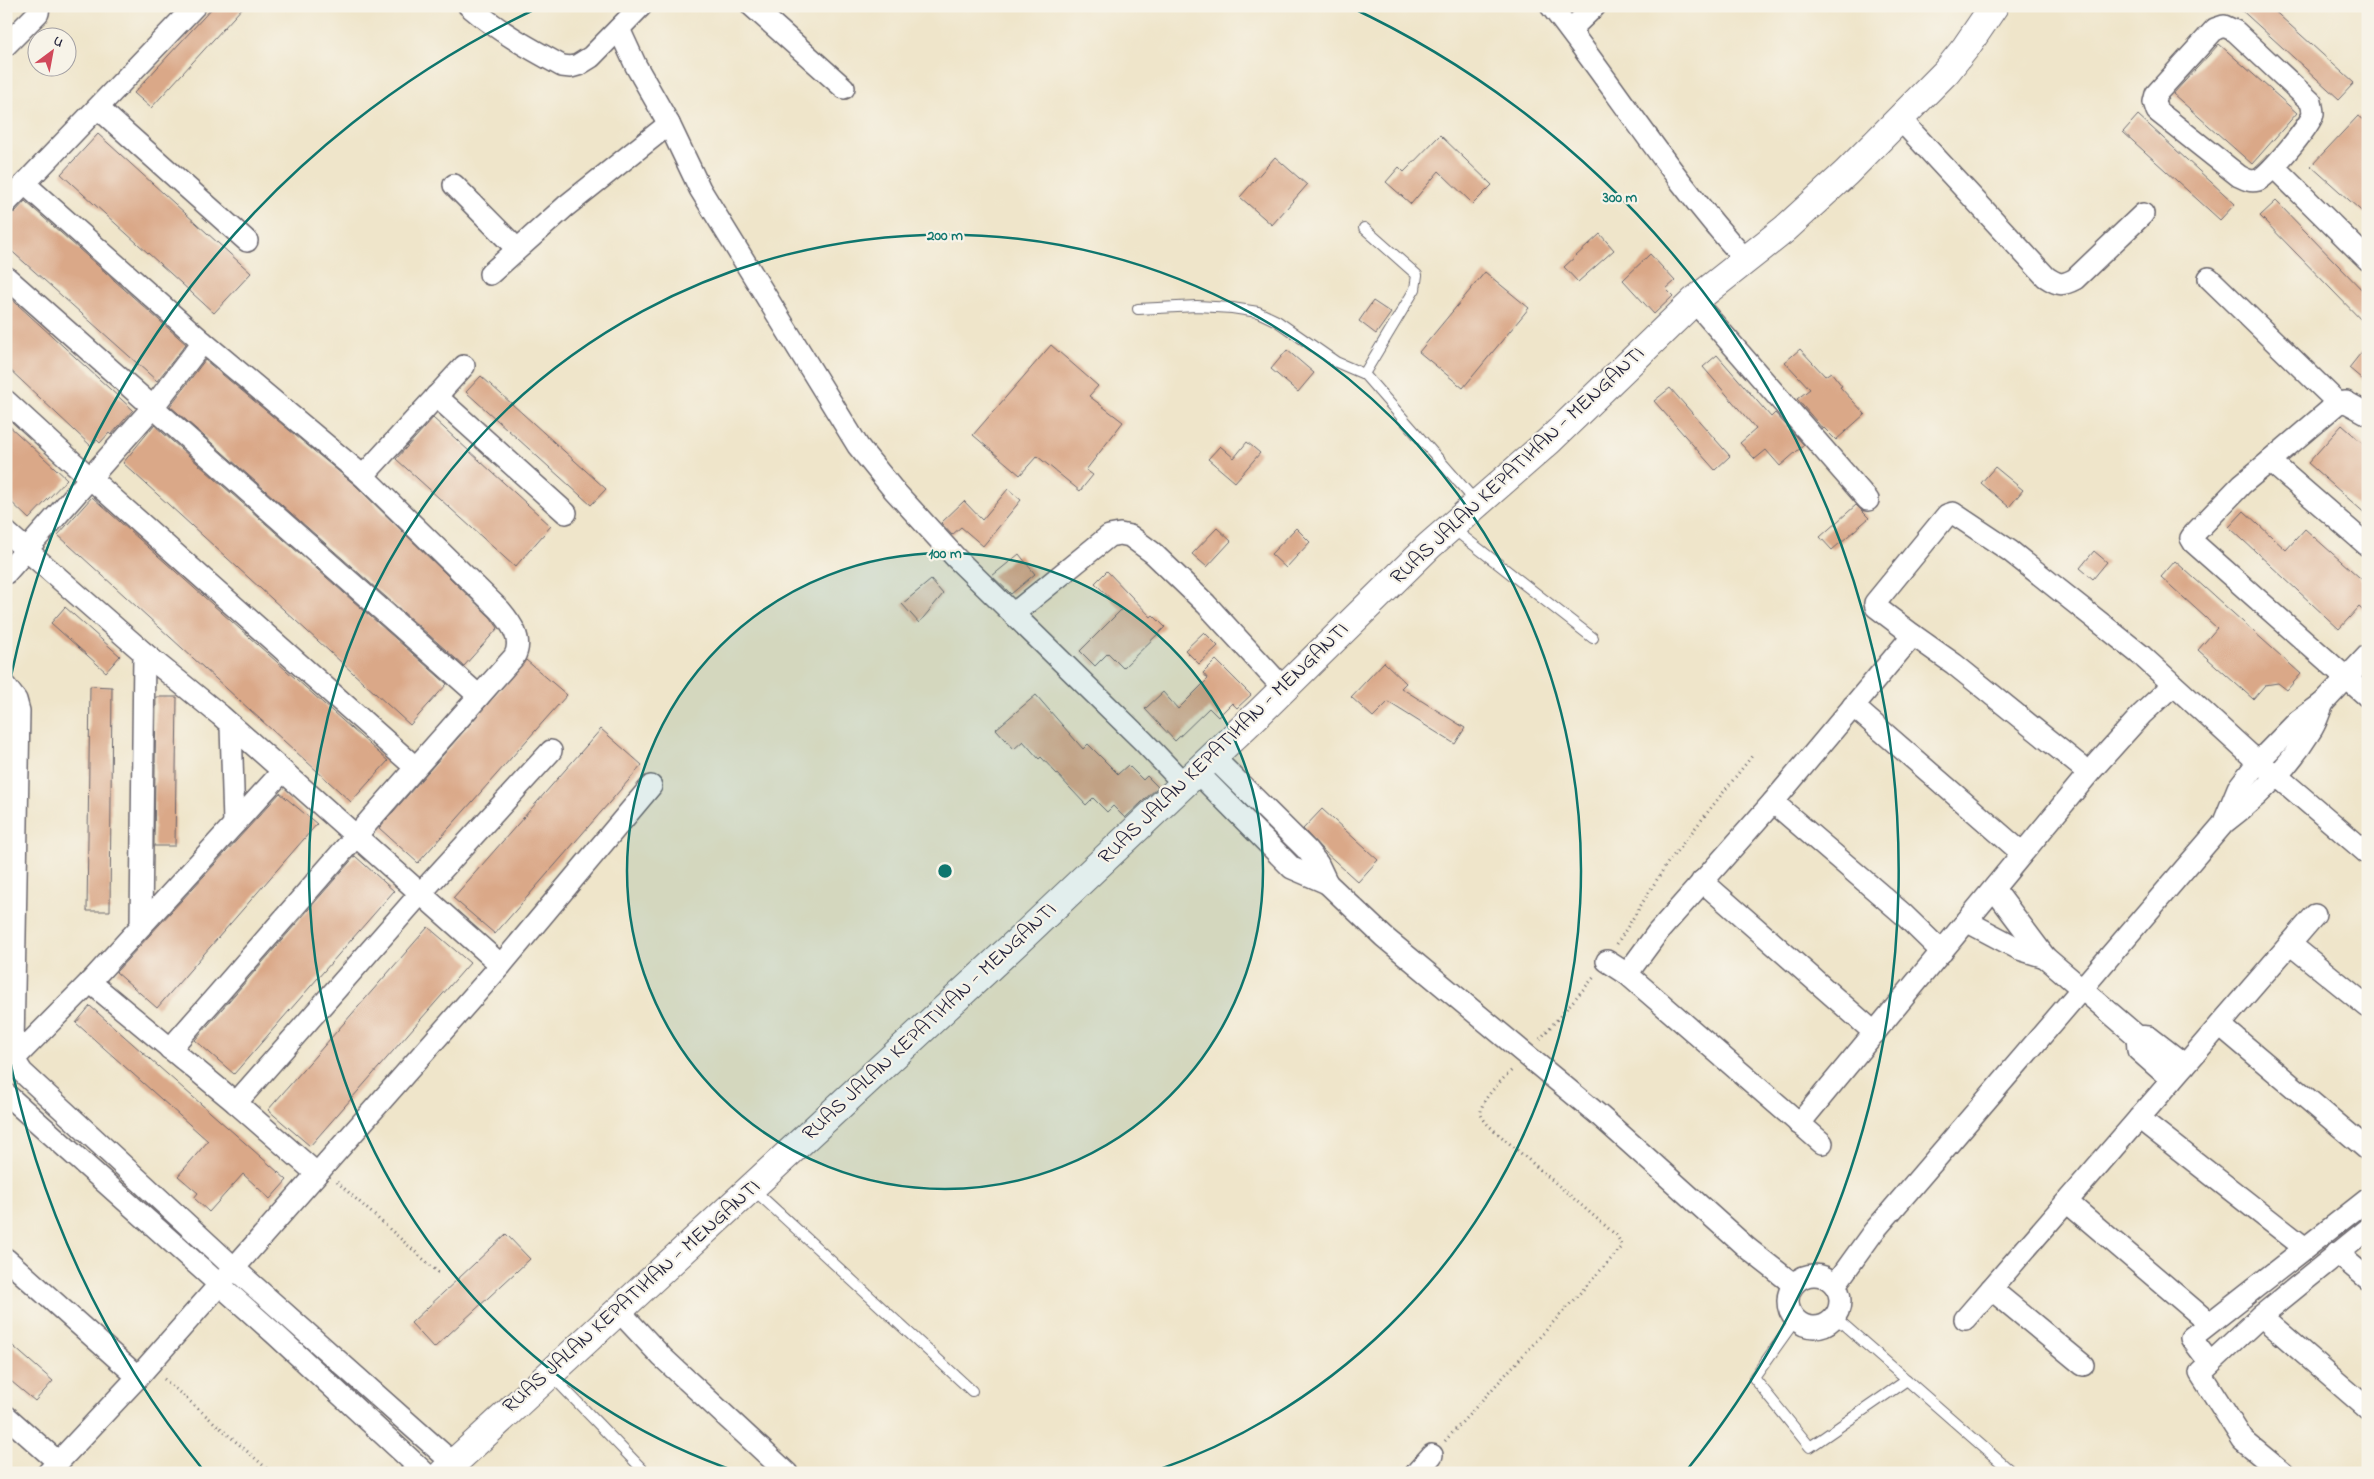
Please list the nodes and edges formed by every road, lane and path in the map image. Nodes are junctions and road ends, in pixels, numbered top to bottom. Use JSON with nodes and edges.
{"nodes":[{"id":1,"x":39,"y":6,"type":"edge"},
{"id":2,"x":194,"y":6,"type":"edge"},
{"id":3,"x":469,"y":6,"type":"edge"},
{"id":4,"x":641,"y":6,"type":"edge"},
{"id":5,"x":752,"y":6,"type":"edge"},
{"id":6,"x":1551,"y":6,"type":"edge"},
{"id":7,"x":1595,"y":6,"type":"edge"},
{"id":8,"x":1994,"y":6,"type":"edge"},
{"id":9,"x":619,"y":30,"type":"junction"},
{"id":10,"x":1570,"y":30,"type":"junction"},
{"id":11,"x":6,"y":45,"type":"edge"},
{"id":12,"x":844,"y":88,"type":"dead end"},
{"id":13,"x":98,"y":108,"type":"junction"},
{"id":14,"x":1900,"y":119,"type":"junction"},
{"id":15,"x":669,"y":124,"type":"junction"},
{"id":16,"x":2274,"y":167,"type":"junction"},
{"id":17,"x":25,"y":184,"type":"junction"},
{"id":18,"x":454,"y":185,"type":"dead end"},
{"id":19,"x":6,"y":204,"type":"edge"},
{"id":20,"x":2143,"y":214,"type":"dead end"},
{"id":21,"x":1364,"y":228,"type":"dead end"},
{"id":22,"x":247,"y":241,"type":"dead end"},
{"id":23,"x":517,"y":249,"type":"junction"},
{"id":24,"x":1746,"y":260,"type":"junction"},
{"id":25,"x":2368,"y":260,"type":"edge"},
{"id":26,"x":490,"y":274,"type":"dead end"},
{"id":27,"x":6,"y":277,"type":"edge"},
{"id":28,"x":2209,"y":278,"type":"dead end"},
{"id":29,"x":1694,"y":301,"type":"junction"},
{"id":30,"x":1138,"y":309,"type":"dead end"},
{"id":31,"x":203,"y":342,"type":"junction"},
{"id":32,"x":464,"y":366,"type":"dead end"},
{"id":33,"x":1364,"y":374,"type":"junction"},
{"id":34,"x":436,"y":396,"type":"junction"},
{"id":35,"x":6,"y":401,"type":"edge"},
{"id":36,"x":2338,"y":404,"type":"junction"},
{"id":37,"x":153,"y":407,"type":"junction"},
{"id":38,"x":2368,"y":414,"type":"edge"},
{"id":39,"x":2270,"y":461,"type":"junction"},
{"id":40,"x":363,"y":476,"type":"junction"},
{"id":41,"x":90,"y":478,"type":"junction"},
{"id":42,"x":1868,"y":500,"type":"dead end"},
{"id":43,"x":1477,"y":503,"type":"junction"},
{"id":44,"x":566,"y":513,"type":"dead end"},
{"id":45,"x":1451,"y":526,"type":"junction"},
{"id":46,"x":6,"y":532,"type":"edge"},
{"id":47,"x":2368,"y":546,"type":"edge"},
{"id":48,"x":26,"y":549,"type":"junction"},
{"id":49,"x":6,"y":572,"type":"edge"},
{"id":50,"x":1012,"y":614,"type":"junction"},
{"id":51,"x":1913,"y":635,"type":"junction"},
{"id":52,"x":1593,"y":638,"type":"dead end"},
{"id":53,"x":144,"y":653,"type":"junction"},
{"id":54,"x":2368,"y":655,"type":"edge"},
{"id":55,"x":2346,"y":679,"type":"junction"},
{"id":56,"x":2173,"y":685,"type":"junction"},
{"id":57,"x":6,"y":687,"type":"edge"},
{"id":58,"x":1284,"y":688,"type":"junction"},
{"id":59,"x":479,"y":696,"type":"junction"},
{"id":60,"x":2368,"y":697,"type":"edge"},
{"id":61,"x":2322,"y":704,"type":"junction"},
{"id":62,"x":1853,"y":706,"type":"junction"},
{"id":63,"x":231,"y":726,"type":"junction"},
{"id":64,"x":552,"y":751,"type":"dead end"},
{"id":65,"x":1752,"y":756,"type":"dead end"},
{"id":66,"x":2258,"y":762,"type":"junction"},
{"id":67,"x":415,"y":767,"type":"junction"},
{"id":68,"x":1198,"y":770,"type":"junction"},
{"id":69,"x":282,"y":772,"type":"junction"},
{"id":70,"x":2089,"y":773,"type":"junction"},
{"id":71,"x":2276,"y":775,"type":"junction"},
{"id":72,"x":650,"y":786,"type":"dead end"},
{"id":73,"x":1773,"y":802,"type":"junction"},
{"id":74,"x":2224,"y":822,"type":"junction"},
{"id":75,"x":234,"y":823,"type":"junction"},
{"id":76,"x":357,"y":838,"type":"junction"},
{"id":77,"x":2022,"y":853,"type":"junction"},
{"id":78,"x":2368,"y":854,"type":"edge"},
{"id":79,"x":1702,"y":881,"type":"junction"},
{"id":80,"x":1994,"y":889,"type":"junction"},
{"id":81,"x":420,"y":894,"type":"junction"},
{"id":82,"x":2315,"y":915,"type":"dead end"},
{"id":83,"x":1968,"y":922,"type":"junction"},
{"id":84,"x":140,"y":926,"type":"junction"},
{"id":85,"x":2290,"y":944,"type":"junction"},
{"id":86,"x":1942,"y":952,"type":"junction"},
{"id":87,"x":2045,"y":957,"type":"junction"},
{"id":88,"x":1606,"y":961,"type":"junction"},
{"id":89,"x":501,"y":965,"type":"junction"},
{"id":90,"x":1627,"y":974,"type":"junction"},
{"id":91,"x":90,"y":982,"type":"junction"},
{"id":92,"x":2082,"y":989,"type":"junction"},
{"id":93,"x":2368,"y":1007,"type":"edge"},
{"id":94,"x":2220,"y":1025,"type":"junction"},
{"id":95,"x":1875,"y":1033,"type":"junction"},
{"id":96,"x":170,"y":1049,"type":"junction"},
{"id":97,"x":1526,"y":1056,"type":"junction"},
{"id":98,"x":10,"y":1064,"type":"edge"},
{"id":99,"x":2178,"y":1072,"type":"junction"},
{"id":100,"x":6,"y":1094,"type":"edge"},
{"id":101,"x":236,"y":1103,"type":"junction"},
{"id":102,"x":2139,"y":1118,"type":"junction"},
{"id":103,"x":1799,"y":1124,"type":"junction"},
{"id":104,"x":1822,"y":1143,"type":"dead end"},
{"id":105,"x":2368,"y":1150,"type":"edge"},
{"id":106,"x":325,"y":1177,"type":"junction"},
{"id":107,"x":752,"y":1188,"type":"junction"},
{"id":108,"x":2368,"y":1199,"type":"edge"},
{"id":109,"x":2066,"y":1202,"type":"junction"},
{"id":110,"x":2368,"y":1229,"type":"edge"},
{"id":111,"x":2305,"y":1248,"type":"junction"},
{"id":112,"x":2337,"y":1253,"type":"junction"},
{"id":113,"x":6,"y":1259,"type":"edge"},
{"id":114,"x":234,"y":1267,"type":"junction"},
{"id":115,"x":440,"y":1274,"type":"dead end"},
{"id":116,"x":2368,"y":1279,"type":"edge"},
{"id":117,"x":1793,"y":1284,"type":"junction"},
{"id":118,"x":217,"y":1285,"type":"junction"},
{"id":119,"x":1835,"y":1285,"type":"junction"},
{"id":120,"x":1991,"y":1289,"type":"junction"},
{"id":121,"x":618,"y":1311,"type":"junction"},
{"id":122,"x":2261,"y":1316,"type":"junction"},
{"id":123,"x":1834,"y":1318,"type":"junction"},
{"id":124,"x":1796,"y":1319,"type":"junction"},
{"id":125,"x":1964,"y":1320,"type":"dead end"},
{"id":126,"x":2209,"y":1324,"type":"junction"},
{"id":127,"x":2210,"y":1363,"type":"junction"},
{"id":128,"x":2082,"y":1365,"type":"dead end"},
{"id":129,"x":143,"y":1371,"type":"junction"},
{"id":130,"x":549,"y":1373,"type":"junction"},
{"id":131,"x":1907,"y":1380,"type":"junction"},
{"id":132,"x":972,"y":1391,"type":"dead end"},
{"id":133,"x":2368,"y":1409,"type":"edge"},
{"id":134,"x":6,"y":1416,"type":"edge"},
{"id":135,"x":1432,"y":1455,"type":"joint"},
{"id":136,"x":53,"y":1467,"type":"edge"},
{"id":137,"x":451,"y":1469,"type":"edge"},
{"id":138,"x":272,"y":1473,"type":"edge"},
{"id":139,"x":425,"y":1473,"type":"edge"},
{"id":140,"x":646,"y":1473,"type":"edge"},
{"id":141,"x":787,"y":1473,"type":"edge"},
{"id":142,"x":1416,"y":1473,"type":"edge"},
{"id":143,"x":2013,"y":1473,"type":"edge"},
{"id":144,"x":2283,"y":1473,"type":"edge"}],
"edges":[{"from":1,"to":11,"type":"street"},
{"from":2,"to":13,"type":"street"},
{"from":3,"to":9,"type":"street"},
{"from":4,"to":9,"type":"street"},
{"from":5,"to":12,"type":"street"},
{"from":6,"to":10,"type":"street"},
{"from":7,"to":10,"type":"street"},
{"from":8,"to":14,"type":"main road","name":"RUAS JALAN KEPATIHAN - MENGANTI"},
{"from":9,"to":15,"type":"street"},
{"from":10,"to":24,"type":"street"},
{"from":13,"to":17,"type":"street"},
{"from":13,"to":22,"type":"street"},
{"from":14,"to":20,"type":"street"},
{"from":14,"to":24,"type":"main road","name":"RUAS JALAN KEPATIHAN - MENGANTI"},
{"from":15,"to":23,"type":"street"},
{"from":15,"to":50,"type":"street"},
{"from":16,"to":16,"type":"street"},
{"from":16,"to":25,"type":"street"},
{"from":17,"to":19,"type":"street"},
{"from":17,"to":31,"type":"street"},
{"from":18,"to":23,"type":"street"},
{"from":21,"to":33,"type":"lane"},
{"from":23,"to":26,"type":"street"},
{"from":24,"to":29,"type":"main road","name":"RUAS JALAN KEPATIHAN - MENGANTI"},
{"from":27,"to":37,"type":"street"},
{"from":28,"to":36,"type":"street"},
{"from":29,"to":42,"type":"street"},
{"from":29,"to":43,"type":"main road","name":"RUAS JALAN KEPATIHAN - MENGANTI"},
{"from":30,"to":33,"type":"lane"},
{"from":31,"to":37,"type":"street"},
{"from":31,"to":40,"type":"street"},
{"from":32,"to":34,"type":"street"},
{"from":33,"to":43,"type":"lane"},
{"from":34,"to":40,"type":"street"},
{"from":34,"to":44,"type":"street"},
{"from":35,"to":41,"type":"street"},
{"from":36,"to":38,"type":"street"},
{"from":36,"to":39,"type":"street"},
{"from":37,"to":41,"type":"street"},
{"from":37,"to":59,"type":"street"},
{"from":39,"to":47,"type":"street"},
{"from":39,"to":55,"type":"street"},
{"from":40,"to":59,"type":"street"},
{"from":41,"to":48,"type":"street"},
{"from":41,"to":67,"type":"street"},
{"from":43,"to":45,"type":"main road","name":"RUAS JALAN KEPATIHAN - MENGANTI"},
{"from":45,"to":52,"type":"lane"},
{"from":45,"to":58,"type":"main road","name":"RUAS JALAN KEPATIHAN - MENGANTI"},
{"from":46,"to":48,"type":"street"},
{"from":48,"to":49,"type":"street"},
{"from":48,"to":53,"type":"street"},
{"from":50,"to":58,"type":"street"},
{"from":50,"to":68,"type":"street"},
{"from":51,"to":56,"type":"street"},
{"from":51,"to":62,"type":"street"},
{"from":51,"to":70,"type":"street"},
{"from":53,"to":63,"type":"street"},
{"from":53,"to":84,"type":"street"},
{"from":54,"to":55,"type":"street"},
{"from":55,"to":60,"type":"street"},
{"from":55,"to":61,"type":"street"},
{"from":56,"to":66,"type":"street"},
{"from":56,"to":70,"type":"street"},
{"from":57,"to":98,"type":"street"},
{"from":58,"to":68,"type":"main road","name":"RUAS JALAN KEPATIHAN - MENGANTI"},
{"from":59,"to":67,"type":"street"},
{"from":61,"to":66,"type":"street"},
{"from":61,"to":71,"type":"street"},
{"from":62,"to":73,"type":"street"},
{"from":62,"to":77,"type":"street"},
{"from":63,"to":69,"type":"street"},
{"from":63,"to":75,"type":"street"},
{"from":64,"to":81,"type":"street"},
{"from":65,"to":88,"type":"path"},
{"from":66,"to":71,"type":"street"},
{"from":66,"to":74,"type":"street"},
{"from":67,"to":76,"type":"street"},
{"from":68,"to":97,"type":"street"},
{"from":68,"to":107,"type":"main road","name":"RUAS JALAN KEPATIHAN - MENGANTI"},
{"from":69,"to":75,"type":"street"},
{"from":69,"to":76,"type":"street"},
{"from":70,"to":77,"type":"street"},
{"from":71,"to":74,"type":"street"},
{"from":71,"to":78,"type":"street"},
{"from":72,"to":89,"type":"street"},
{"from":73,"to":79,"type":"street"},
{"from":73,"to":86,"type":"street"},
{"from":74,"to":92,"type":"street"},
{"from":75,"to":84,"type":"street"},
{"from":76,"to":81,"type":"street"},
{"from":76,"to":96,"type":"street"},
{"from":77,"to":80,"type":"street"},
{"from":79,"to":90,"type":"street"},
{"from":79,"to":95,"type":"street"},
{"from":80,"to":83,"type":"street"},
{"from":80,"to":87,"type":"street"},
{"from":81,"to":89,"type":"street"},
{"from":81,"to":101,"type":"street"},
{"from":82,"to":85,"type":"street"},
{"from":83,"to":86,"type":"street"},
{"from":83,"to":87,"type":"street"},
{"from":84,"to":91,"type":"street"},
{"from":85,"to":93,"type":"street"},
{"from":85,"to":94,"type":"street"},
{"from":86,"to":95,"type":"street"},
{"from":87,"to":92,"type":"street"},
{"from":88,"to":90,"type":"street"},
{"from":88,"to":97,"type":"path"},
{"from":89,"to":106,"type":"street"},
{"from":90,"to":103,"type":"street"},
{"from":91,"to":96,"type":"street"},
{"from":91,"to":98,"type":"street"},
{"from":92,"to":99,"type":"street"},
{"from":92,"to":119,"type":"street"},
{"from":94,"to":99,"type":"street"},
{"from":94,"to":105,"type":"street"},
{"from":95,"to":103,"type":"street"},
{"from":96,"to":101,"type":"street"},
{"from":97,"to":117,"type":"street"},
{"from":97,"to":135,"type":"path"},
{"from":98,"to":114,"type":"street"},
{"from":99,"to":102,"type":"street"},
{"from":100,"to":118,"type":"street"},
{"from":101,"to":106,"type":"street"},
{"from":102,"to":109,"type":"street"},
{"from":102,"to":111,"type":"street"},
{"from":103,"to":104,"type":"street"},
{"from":106,"to":114,"type":"street"},
{"from":106,"to":115,"type":"path"},
{"from":107,"to":121,"type":"main road","name":"RUAS JALAN KEPATIHAN - MENGANTI"},
{"from":107,"to":132,"type":"lane"},
{"from":108,"to":111,"type":"street"},
{"from":109,"to":120,"type":"street"},
{"from":109,"to":126,"type":"street"},
{"from":110,"to":112,"type":"street"},
{"from":111,"to":126,"type":"street"},
{"from":112,"to":116,"type":"street"},
{"from":112,"to":122,"type":"street"},
{"from":113,"to":129,"type":"street"},
{"from":114,"to":118,"type":"street"},
{"from":114,"to":137,"type":"street"},
{"from":117,"to":119,"type":"street"},
{"from":117,"to":124,"type":"street"},
{"from":118,"to":129,"type":"street"},
{"from":118,"to":139,"type":"street"},
{"from":119,"to":123,"type":"street"},
{"from":120,"to":125,"type":"street"},
{"from":120,"to":128,"type":"street"},
{"from":121,"to":130,"type":"main road","name":"RUAS JALAN KEPATIHAN - MENGANTI"},
{"from":121,"to":141,"type":"street"},
{"from":122,"to":127,"type":"street"},
{"from":122,"to":133,"type":"street"},
{"from":123,"to":124,"type":"street"},
{"from":123,"to":131,"type":"lane"},
{"from":124,"to":131,"type":"lane"},
{"from":126,"to":127,"type":"street"},
{"from":127,"to":144,"type":"street"},
{"from":129,"to":136,"type":"street"},
{"from":129,"to":138,"type":"path"},
{"from":130,"to":137,"type":"main road","name":"RUAS JALAN KEPATIHAN - MENGANTI"},
{"from":130,"to":140,"type":"lane"},
{"from":131,"to":143,"type":"lane"},
{"from":134,"to":136,"type":"street"},
{"from":135,"to":142,"type":"street"}]}
